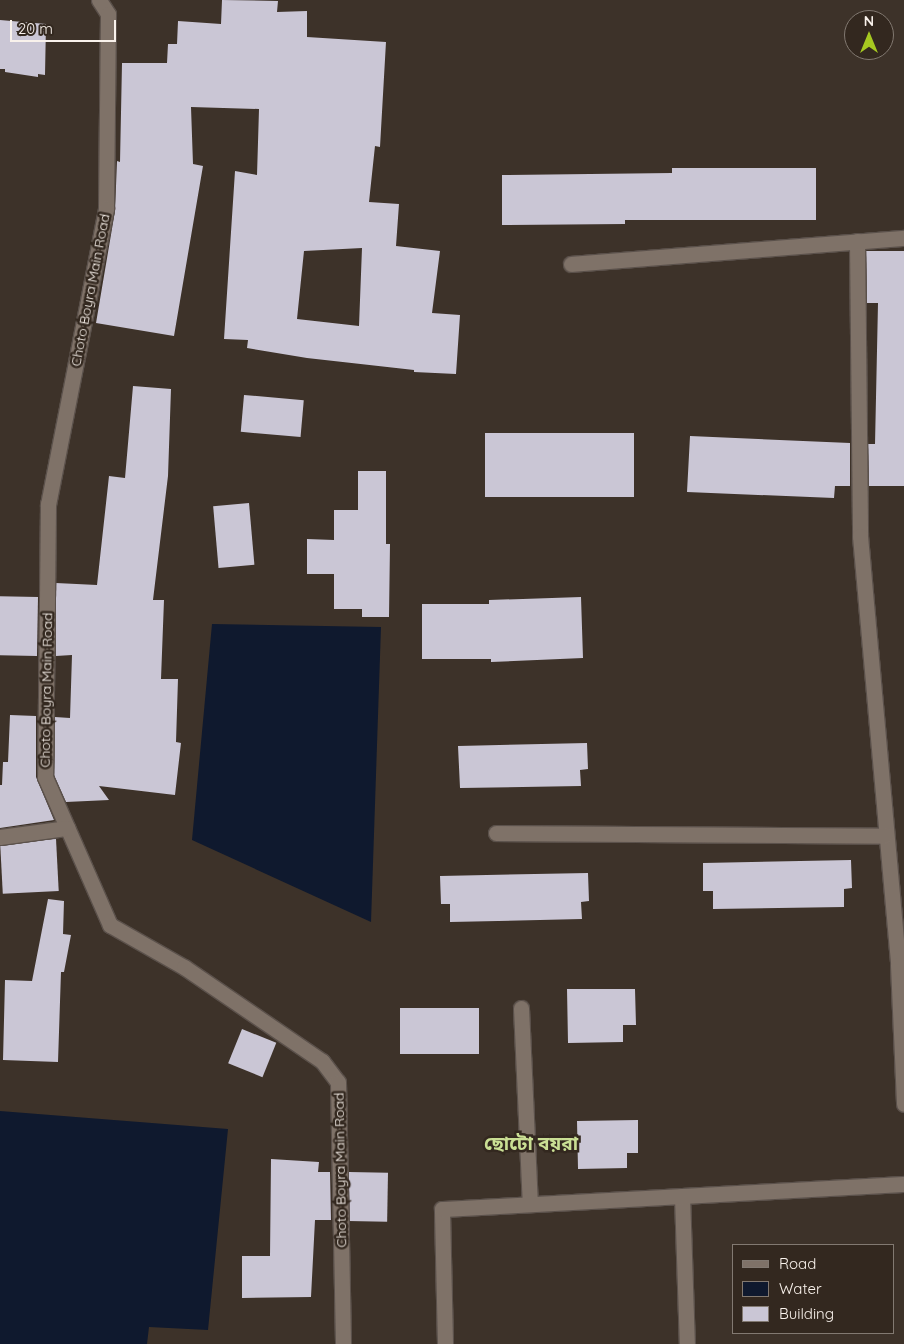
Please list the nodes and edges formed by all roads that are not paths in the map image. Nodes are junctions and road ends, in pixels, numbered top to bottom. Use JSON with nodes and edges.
{"nodes":[{"id":1,"x":98,"y":0,"type":"edge"},
{"id":2,"x":904,"y":238,"type":"edge"},
{"id":3,"x":857,"y":241,"type":"junction"},
{"id":4,"x":571,"y":264,"type":"dead end"},
{"id":5,"x":68,"y":828,"type":"junction"},
{"id":6,"x":496,"y":833,"type":"dead end"},
{"id":7,"x":885,"y":836,"type":"junction"},
{"id":8,"x":0,"y":837,"type":"edge"},
{"id":9,"x":901,"y":965,"type":"edge"},
{"id":10,"x":521,"y":1008,"type":"dead end"},
{"id":11,"x":904,"y":1104,"type":"edge"},
{"id":12,"x":904,"y":1184,"type":"edge"},
{"id":13,"x":682,"y":1196,"type":"junction"},
{"id":14,"x":530,"y":1204,"type":"junction"},
{"id":15,"x":344,"y":1344,"type":"edge"},
{"id":16,"x":446,"y":1344,"type":"edge"},
{"id":17,"x":687,"y":1344,"type":"edge"}],
"edges":[{"from":1,"to":5,"type":"street","name":"Choto Boyra Main Road"},
{"from":2,"to":3,"type":"street"},
{"from":3,"to":4,"type":"street"},
{"from":3,"to":7,"type":"street"},
{"from":5,"to":8,"type":"street"},
{"from":5,"to":15,"type":"street","name":"Choto Boyra Main Road"},
{"from":6,"to":7,"type":"street"},
{"from":7,"to":9,"type":"street"},
{"from":9,"to":11,"type":"street"},
{"from":10,"to":14,"type":"street"},
{"from":12,"to":13,"type":"street"},
{"from":13,"to":14,"type":"street"},
{"from":13,"to":17,"type":"street"},
{"from":14,"to":16,"type":"street"}]}
